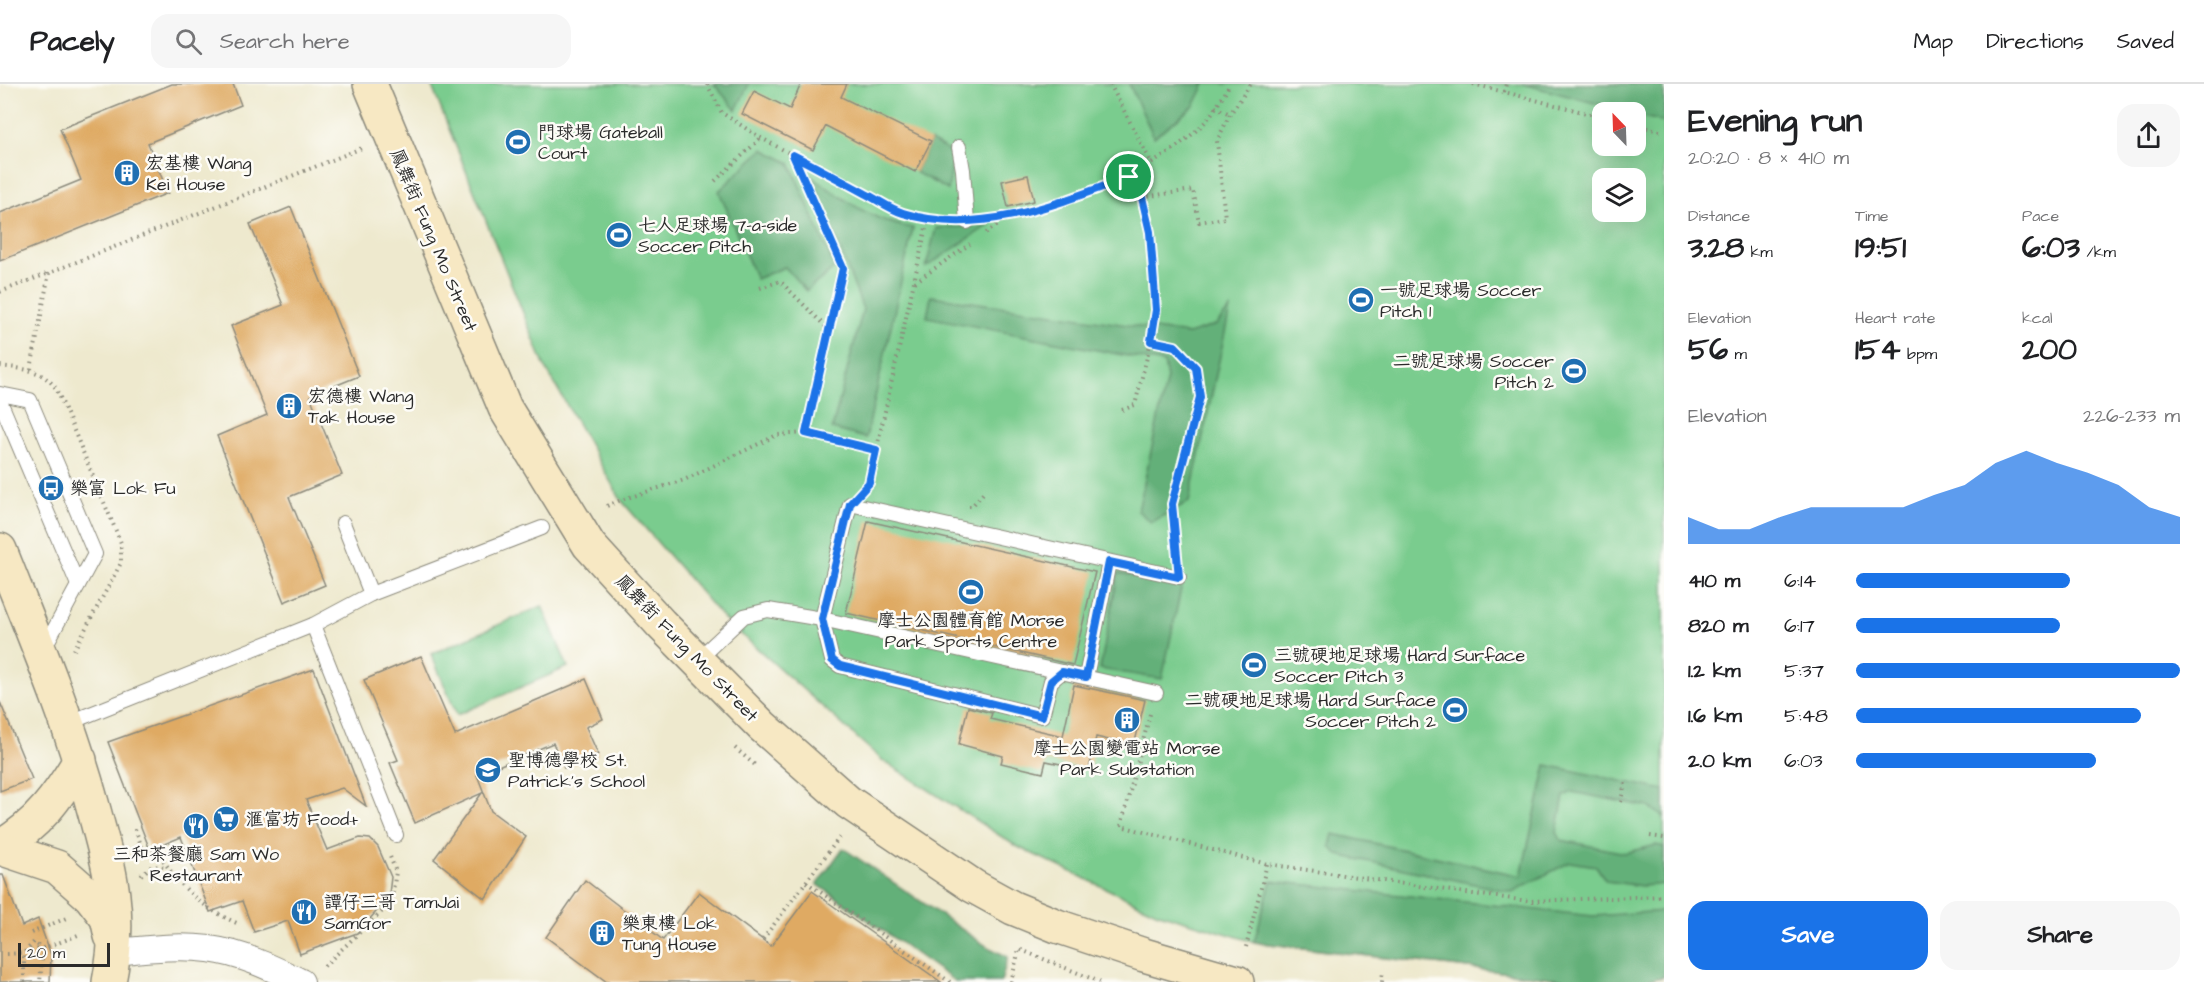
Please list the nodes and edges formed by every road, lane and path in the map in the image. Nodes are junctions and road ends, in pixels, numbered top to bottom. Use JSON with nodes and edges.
{"nodes":[{"id":1,"x":370,"y":84,"type":"edge"},
{"id":2,"x":707,"y":84,"type":"edge"},
{"id":3,"x":1110,"y":84,"type":"edge"},
{"id":4,"x":1229,"y":84,"type":"edge"},
{"id":5,"x":1251,"y":84,"type":"edge"},
{"id":6,"x":1473,"y":84,"type":"edge"},
{"id":7,"x":1506,"y":84,"type":"edge"},
{"id":8,"x":1504,"y":92,"type":"junction"},
{"id":9,"x":1215,"y":108,"type":"junction"},
{"id":10,"x":1230,"y":114,"type":"junction"},
{"id":11,"x":1592,"y":114,"type":"edge"},
{"id":12,"x":1646,"y":128,"type":"edge"},
{"id":13,"x":1664,"y":132,"type":"edge"},
{"id":14,"x":761,"y":138,"type":"junction"},
{"id":15,"x":958,"y":147,"type":"dead end"},
{"id":16,"x":363,"y":148,"type":"dead end"},
{"id":17,"x":793,"y":155,"type":"junction"},
{"id":18,"x":1152,"y":164,"type":"junction"},
{"id":19,"x":1129,"y":177,"type":"junction"},
{"id":20,"x":715,"y":181,"type":"dead end"},
{"id":21,"x":1142,"y":196,"type":"junction"},
{"id":22,"x":1003,"y":217,"type":"junction"},
{"id":23,"x":928,"y":219,"type":"junction"},
{"id":24,"x":968,"y":222,"type":"junction"},
{"id":25,"x":49,"y":273,"type":"junction"},
{"id":26,"x":914,"y":282,"type":"junction"},
{"id":27,"x":760,"y":288,"type":"dead end"},
{"id":28,"x":0,"y":292,"type":"edge"},
{"id":29,"x":829,"y":330,"type":"junction"},
{"id":30,"x":1151,"y":341,"type":"junction"},
{"id":31,"x":0,"y":366,"type":"edge"},
{"id":32,"x":0,"y":394,"type":"edge"},
{"id":33,"x":0,"y":400,"type":"edge"},
{"id":34,"x":1122,"y":410,"type":"dead end"},
{"id":35,"x":806,"y":433,"type":"junction"},
{"id":36,"x":876,"y":450,"type":"junction"},
{"id":37,"x":869,"y":483,"type":"junction"},
{"id":38,"x":880,"y":486,"type":"dead end"},
{"id":39,"x":985,"y":491,"type":"dead end"},
{"id":40,"x":850,"y":504,"type":"junction"},
{"id":41,"x":961,"y":504,"type":"dead end"},
{"id":42,"x":607,"y":506,"type":"dead end"},
{"id":43,"x":343,"y":523,"type":"dead end"},
{"id":44,"x":542,"y":528,"type":"dead end"},
{"id":45,"x":1109,"y":562,"type":"junction"},
{"id":46,"x":3,"y":565,"type":"edge"},
{"id":47,"x":1179,"y":577,"type":"joint"},
{"id":48,"x":78,"y":585,"type":"junction"},
{"id":49,"x":371,"y":594,"type":"junction"},
{"id":50,"x":822,"y":619,"type":"junction"},
{"id":51,"x":313,"y":625,"type":"junction"},
{"id":52,"x":42,"y":653,"type":"junction"},
{"id":53,"x":697,"y":660,"type":"junction"},
{"id":54,"x":1062,"y":672,"type":"junction"},
{"id":55,"x":1086,"y":677,"type":"junction"},
{"id":56,"x":1156,"y":693,"type":"joint"},
{"id":57,"x":68,"y":723,"type":"junction"},
{"id":58,"x":80,"y":760,"type":"junction"},
{"id":59,"x":1625,"y":782,"type":"dead end"},
{"id":60,"x":1621,"y":802,"type":"dead end"},
{"id":61,"x":843,"y":833,"type":"dead end"},
{"id":62,"x":396,"y":835,"type":"joint"},
{"id":63,"x":1650,"y":836,"type":"dead end"},
{"id":64,"x":1664,"y":838,"type":"edge"},
{"id":65,"x":184,"y":845,"type":"dead end"},
{"id":66,"x":0,"y":848,"type":"edge"},
{"id":67,"x":171,"y":852,"type":"dead end"},
{"id":68,"x":1267,"y":864,"type":"junction"},
{"id":69,"x":167,"y":867,"type":"junction"},
{"id":70,"x":162,"y":869,"type":"dead end"},
{"id":71,"x":140,"y":877,"type":"dead end"},
{"id":72,"x":806,"y":882,"type":"junction"},
{"id":73,"x":1664,"y":896,"type":"edge"},
{"id":74,"x":75,"y":914,"type":"dead end"},
{"id":75,"x":240,"y":924,"type":"dead end"},
{"id":76,"x":31,"y":933,"type":"dead end"},
{"id":77,"x":79,"y":935,"type":"dead end"},
{"id":78,"x":763,"y":939,"type":"dead end"},
{"id":79,"x":1246,"y":946,"type":"dead end"},
{"id":80,"x":43,"y":949,"type":"junction"},
{"id":81,"x":7,"y":954,"type":"dead end"},
{"id":82,"x":24,"y":954,"type":"junction"},
{"id":83,"x":112,"y":967,"type":"edge"},
{"id":84,"x":1383,"y":971,"type":"dead end"},
{"id":85,"x":310,"y":977,"type":"edge"},
{"id":86,"x":24,"y":982,"type":"edge"},
{"id":87,"x":40,"y":982,"type":"edge"},
{"id":88,"x":950,"y":982,"type":"edge"},
{"id":89,"x":1011,"y":982,"type":"edge"},
{"id":90,"x":1100,"y":982,"type":"edge"},
{"id":91,"x":1237,"y":982,"type":"edge"},
{"id":92,"x":1382,"y":982,"type":"edge"}],
"edges":[{"from":1,"to":53,"type":"main road","name":"鳳舞街 Fung Mo Street"},
{"from":2,"to":14,"type":"path"},
{"from":3,"to":18,"type":"path"},
{"from":4,"to":9,"type":"path"},
{"from":5,"to":10,"type":"path"},
{"from":6,"to":8,"type":"path"},
{"from":7,"to":8,"type":"path"},
{"from":8,"to":11,"type":"path"},
{"from":9,"to":10,"type":"path"},
{"from":9,"to":18,"type":"path"},
{"from":10,"to":21,"type":"path"},
{"from":12,"to":13,"type":"path"},
{"from":14,"to":17,"type":"path"},
{"from":14,"to":20,"type":"path"},
{"from":15,"to":24,"type":"lane"},
{"from":16,"to":25,"type":"path"},
{"from":17,"to":23,"type":"path"},
{"from":17,"to":29,"type":"path"},
{"from":18,"to":19,"type":"path"},
{"from":19,"to":21,"type":"path"},
{"from":19,"to":22,"type":"path"},
{"from":21,"to":30,"type":"path"},
{"from":22,"to":24,"type":"path"},
{"from":22,"to":26,"type":"path"},
{"from":23,"to":24,"type":"path"},
{"from":23,"to":26,"type":"path"},
{"from":25,"to":28,"type":"path"},
{"from":25,"to":31,"type":"path"},
{"from":26,"to":36,"type":"path"},
{"from":27,"to":29,"type":"path"},
{"from":29,"to":35,"type":"path"},
{"from":30,"to":34,"type":"path"},
{"from":30,"to":47,"type":"path"},
{"from":32,"to":48,"type":"lane"},
{"from":33,"to":48,"type":"lane"},
{"from":35,"to":36,"type":"path"},
{"from":35,"to":42,"type":"path"},
{"from":36,"to":37,"type":"path"},
{"from":37,"to":38,"type":"path"},
{"from":37,"to":40,"type":"path"},
{"from":39,"to":41,"type":"path"},
{"from":40,"to":45,"type":"lane"},
{"from":40,"to":50,"type":"lane"},
{"from":43,"to":49,"type":"lane"},
{"from":44,"to":49,"type":"lane"},
{"from":45,"to":47,"type":"lane"},
{"from":45,"to":55,"type":"lane"},
{"from":46,"to":52,"type":"main road"},
{"from":48,"to":52,"type":"lane"},
{"from":49,"to":51,"type":"lane"},
{"from":50,"to":53,"type":"lane"},
{"from":50,"to":54,"type":"lane"},
{"from":50,"to":54,"type":"lane"},
{"from":51,"to":57,"type":"lane"},
{"from":51,"to":62,"type":"lane"},
{"from":52,"to":57,"type":"main road"},
{"from":53,"to":91,"type":"main road","name":"鳳舞街 Fung Mo Street"},
{"from":54,"to":55,"type":"lane"},
{"from":55,"to":56,"type":"lane"},
{"from":56,"to":68,"type":"path"},
{"from":57,"to":58,"type":"main road"},
{"from":58,"to":66,"type":"main road"},
{"from":58,"to":83,"type":"main road"},
{"from":59,"to":60,"type":"path"},
{"from":61,"to":72,"type":"path"},
{"from":62,"to":85,"type":"path"},
{"from":63,"to":64,"type":"path"},
{"from":65,"to":67,"type":"path"},
{"from":66,"to":83,"type":"main road"},
{"from":68,"to":73,"type":"path"},
{"from":68,"to":79,"type":"path"},
{"from":69,"to":70,"type":"path"},
{"from":69,"to":71,"type":"path"},
{"from":69,"to":75,"type":"path"},
{"from":72,"to":78,"type":"path"},
{"from":72,"to":88,"type":"path"},
{"from":74,"to":76,"type":"path"},
{"from":77,"to":80,"type":"path"},
{"from":80,"to":82,"type":"path"},
{"from":80,"to":82,"type":"path"},
{"from":80,"to":87,"type":"path"},
{"from":81,"to":82,"type":"path"},
{"from":82,"to":86,"type":"path"},
{"from":83,"to":85,"type":"street"},
{"from":84,"to":92,"type":"path"},
{"from":89,"to":90,"type":"path"}]}
